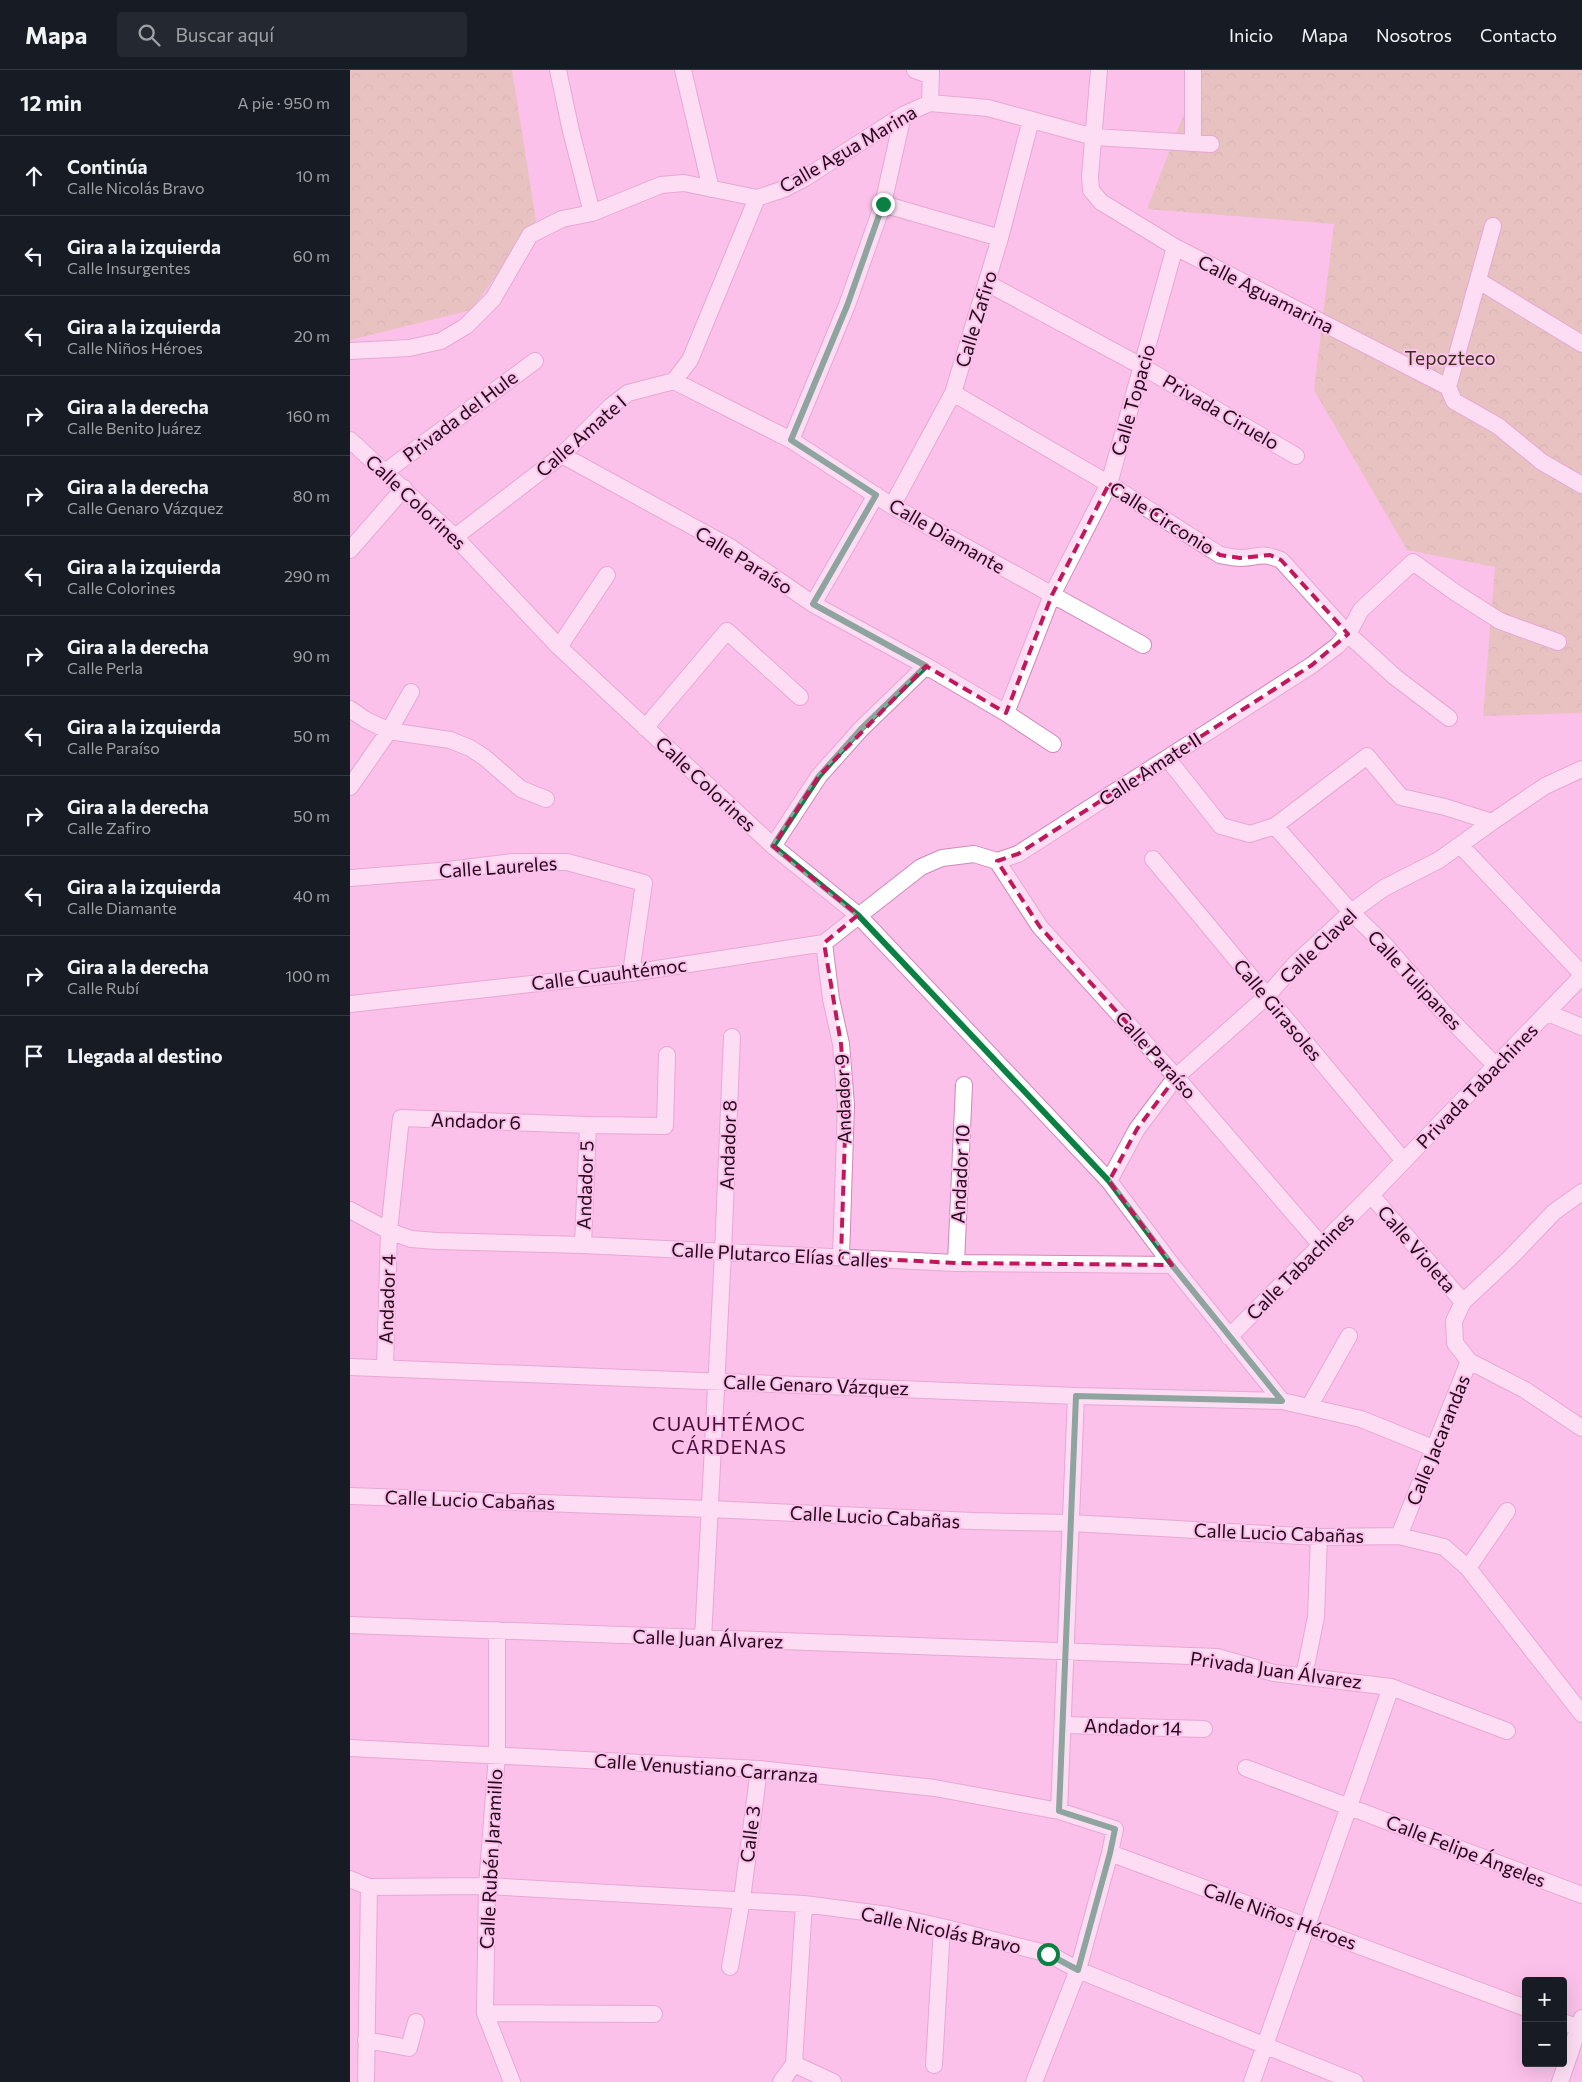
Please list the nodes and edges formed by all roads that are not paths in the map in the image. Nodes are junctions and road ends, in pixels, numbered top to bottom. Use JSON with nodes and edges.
{"nodes":[{"id":1,"x":558,"y":70,"type":"edge"},
{"id":2,"x":683,"y":70,"type":"edge"},
{"id":3,"x":915,"y":70,"type":"edge"},
{"id":4,"x":1099,"y":70,"type":"edge"},
{"id":5,"x":1193,"y":70,"type":"edge"},
{"id":6,"x":931,"y":73,"type":"edge"},
{"id":7,"x":930,"y":102,"type":"junction"},
{"id":8,"x":903,"y":115,"type":"junction"},
{"id":9,"x":1031,"y":120,"type":"junction"},
{"id":10,"x":1094,"y":137,"type":"junction"},
{"id":11,"x":1193,"y":144,"type":"junction"},
{"id":12,"x":1211,"y":144,"type":"dead end"},
{"id":13,"x":710,"y":189,"type":"junction"},
{"id":14,"x":757,"y":198,"type":"junction"},
{"id":15,"x":883,"y":204,"type":"junction"},
{"id":16,"x":592,"y":213,"type":"junction"},
{"id":17,"x":1493,"y":226,"type":"dead end"},
{"id":18,"x":1000,"y":238,"type":"junction"},
{"id":19,"x":1175,"y":247,"type":"junction"},
{"id":20,"x":1478,"y":280,"type":"junction"},
{"id":21,"x":987,"y":283,"type":"junction"},
{"id":22,"x":1582,"y":344,"type":"edge"},
{"id":23,"x":350,"y":351,"type":"edge"},
{"id":24,"x":535,"y":360,"type":"dead end"},
{"id":25,"x":1143,"y":366,"type":"junction"},
{"id":26,"x":674,"y":381,"type":"junction"},
{"id":27,"x":1448,"y":388,"type":"junction"},
{"id":28,"x":953,"y":393,"type":"junction"},
{"id":29,"x":350,"y":440,"type":"edge"},
{"id":30,"x":791,"y":440,"type":"junction"},
{"id":31,"x":562,"y":455,"type":"junction"},
{"id":32,"x":1296,"y":456,"type":"dead end"},
{"id":33,"x":385,"y":472,"type":"junction"},
{"id":34,"x":1109,"y":484,"type":"junction"},
{"id":35,"x":1582,"y":486,"type":"edge"},
{"id":36,"x":404,"y":488,"type":"junction"},
{"id":37,"x":876,"y":495,"type":"junction"},
{"id":38,"x":892,"y":506,"type":"junction"},
{"id":39,"x":455,"y":536,"type":"junction"},
{"id":40,"x":350,"y":550,"type":"edge"},
{"id":41,"x":607,"y":575,"type":"dead end"},
{"id":42,"x":1052,"y":595,"type":"junction"},
{"id":43,"x":813,"y":604,"type":"junction"},
{"id":44,"x":1348,"y":634,"type":"junction"},
{"id":45,"x":1558,"y":642,"type":"dead end"},
{"id":46,"x":1143,"y":646,"type":"dead end"},
{"id":47,"x":559,"y":648,"type":"junction"},
{"id":48,"x":926,"y":666,"type":"junction"},
{"id":49,"x":411,"y":692,"type":"dead end"},
{"id":50,"x":800,"y":697,"type":"dead end"},
{"id":51,"x":350,"y":709,"type":"edge"},
{"id":52,"x":1006,"y":713,"type":"junction"},
{"id":53,"x":1449,"y":718,"type":"dead end"},
{"id":54,"x":645,"y":728,"type":"junction"},
{"id":55,"x":389,"y":731,"type":"junction"},
{"id":56,"x":1054,"y":744,"type":"dead end"},
{"id":57,"x":1167,"y":758,"type":"junction"},
{"id":58,"x":1581,"y":769,"type":"edge"},
{"id":59,"x":350,"y":787,"type":"edge"},
{"id":60,"x":546,"y":798,"type":"dead end"},
{"id":61,"x":1492,"y":822,"type":"junction"},
{"id":62,"x":1275,"y":826,"type":"junction"},
{"id":63,"x":773,"y":846,"type":"junction"},
{"id":64,"x":1461,"y":846,"type":"junction"},
{"id":65,"x":1152,"y":859,"type":"dead end"},
{"id":66,"x":997,"y":861,"type":"junction"},
{"id":67,"x":350,"y":878,"type":"edge"},
{"id":68,"x":1351,"y":912,"type":"junction"},
{"id":69,"x":858,"y":915,"type":"junction"},
{"id":70,"x":824,"y":943,"type":"junction"},
{"id":71,"x":631,"y":972,"type":"junction"},
{"id":72,"x":1582,"y":975,"type":"edge"},
{"id":73,"x":1266,"y":996,"type":"junction"},
{"id":74,"x":350,"y":1004,"type":"edge"},
{"id":75,"x":1548,"y":1013,"type":"junction"},
{"id":76,"x":1582,"y":1027,"type":"edge"},
{"id":77,"x":732,"y":1037,"type":"dead end"},
{"id":78,"x":667,"y":1055,"type":"dead end"},
{"id":79,"x":1496,"y":1066,"type":"junction"},
{"id":80,"x":1176,"y":1077,"type":"junction"},
{"id":81,"x":964,"y":1085,"type":"dead end"},
{"id":82,"x":588,"y":1125,"type":"junction"},
{"id":83,"x":1404,"y":1161,"type":"junction"},
{"id":84,"x":1109,"y":1181,"type":"junction"},
{"id":85,"x":1582,"y":1192,"type":"edge"},
{"id":86,"x":1371,"y":1195,"type":"junction"},
{"id":87,"x":350,"y":1210,"type":"edge"},
{"id":88,"x":389,"y":1231,"type":"junction"},
{"id":89,"x":583,"y":1245,"type":"junction"},
{"id":90,"x":1321,"y":1245,"type":"junction"},
{"id":91,"x":723,"y":1253,"type":"junction"},
{"id":92,"x":842,"y":1257,"type":"junction"},
{"id":93,"x":956,"y":1264,"type":"junction"},
{"id":94,"x":1172,"y":1265,"type":"junction"},
{"id":95,"x":1463,"y":1302,"type":"junction"},
{"id":96,"x":1349,"y":1336,"type":"dead end"},
{"id":97,"x":1229,"y":1337,"type":"junction"},
{"id":98,"x":1469,"y":1361,"type":"junction"},
{"id":99,"x":350,"y":1367,"type":"edge"},
{"id":100,"x":385,"y":1368,"type":"junction"},
{"id":101,"x":716,"y":1381,"type":"junction"},
{"id":102,"x":1076,"y":1396,"type":"junction"},
{"id":103,"x":1282,"y":1401,"type":"junction"},
{"id":104,"x":1309,"y":1407,"type":"junction"},
{"id":105,"x":1582,"y":1428,"type":"edge"},
{"id":106,"x":1433,"y":1448,"type":"junction"},
{"id":107,"x":350,"y":1496,"type":"edge"},
{"id":108,"x":710,"y":1509,"type":"junction"},
{"id":109,"x":1507,"y":1511,"type":"dead end"},
{"id":110,"x":1071,"y":1523,"type":"junction"},
{"id":111,"x":1399,"y":1536,"type":"junction"},
{"id":112,"x":1320,"y":1537,"type":"junction"},
{"id":113,"x":1468,"y":1568,"type":"junction"},
{"id":114,"x":350,"y":1625,"type":"edge"},
{"id":115,"x":497,"y":1630,"type":"junction"},
{"id":116,"x":703,"y":1639,"type":"junction"},
{"id":117,"x":1066,"y":1652,"type":"junction"},
{"id":118,"x":1304,"y":1676,"type":"junction"},
{"id":119,"x":1392,"y":1687,"type":"junction"},
{"id":120,"x":1582,"y":1714,"type":"edge"},
{"id":121,"x":1063,"y":1725,"type":"junction"},
{"id":122,"x":1204,"y":1729,"type":"dead end"},
{"id":123,"x":1507,"y":1731,"type":"dead end"},
{"id":124,"x":350,"y":1748,"type":"edge"},
{"id":125,"x":497,"y":1755,"type":"junction"},
{"id":126,"x":1246,"y":1768,"type":"dead end"},
{"id":127,"x":758,"y":1769,"type":"junction"},
{"id":128,"x":1350,"y":1807,"type":"junction"},
{"id":129,"x":1059,"y":1811,"type":"junction"},
{"id":130,"x":1110,"y":1853,"type":"junction"},
{"id":131,"x":358,"y":1884,"type":"edge"},
{"id":132,"x":487,"y":1886,"type":"junction"},
{"id":133,"x":1582,"y":1896,"type":"edge"},
{"id":134,"x":742,"y":1899,"type":"junction"},
{"id":135,"x":804,"y":1904,"type":"junction"},
{"id":136,"x":1308,"y":1926,"type":"junction"},
{"id":137,"x":942,"y":1927,"type":"junction"},
{"id":138,"x":730,"y":1967,"type":"dead end"},
{"id":139,"x":1078,"y":1970,"type":"junction"},
{"id":140,"x":1522,"y":2006,"type":"edge"},
{"id":141,"x":485,"y":2013,"type":"junction"},
{"id":142,"x":654,"y":2014,"type":"dead end"},
{"id":143,"x":416,"y":2022,"type":"dead end"},
{"id":144,"x":1576,"y":2024,"type":"edge"},
{"id":145,"x":366,"y":2040,"type":"junction"},
{"id":146,"x":1265,"y":2046,"type":"junction"},
{"id":147,"x":794,"y":2064,"type":"junction"},
{"id":148,"x":934,"y":2065,"type":"dead end"},
{"id":149,"x":366,"y":2082,"type":"edge"},
{"id":150,"x":512,"y":2082,"type":"edge"},
{"id":151,"x":781,"y":2082,"type":"edge"},
{"id":152,"x":833,"y":2082,"type":"edge"},
{"id":153,"x":1034,"y":2082,"type":"edge"},
{"id":154,"x":1252,"y":2082,"type":"edge"},
{"id":155,"x":1355,"y":2082,"type":"edge"},
{"id":156,"x":1560,"y":2082,"type":"edge"}],
"edges":[{"from":1,"to":16,"type":"street"},
{"from":2,"to":13,"type":"street"},
{"from":3,"to":6,"type":"street"},
{"from":4,"to":10,"type":"street"},
{"from":5,"to":11,"type":"street"},
{"from":6,"to":7,"type":"street"},
{"from":7,"to":8,"type":"street","name":"Calle Agua Marina"},
{"from":7,"to":9,"type":"street"},
{"from":8,"to":14,"type":"street","name":"Calle Agua Marina"},
{"from":8,"to":15,"type":"street"},
{"from":9,"to":10,"type":"street"},
{"from":9,"to":18,"type":"street","name":"Calle Zafiro"},
{"from":10,"to":11,"type":"street"},
{"from":10,"to":19,"type":"street","name":"Calle Aguamarina"},
{"from":11,"to":12,"type":"street"},
{"from":13,"to":14,"type":"street","name":"Calle Agua Marina"},
{"from":13,"to":16,"type":"street","name":"Calle Agua Marina"},
{"from":14,"to":26,"type":"street"},
{"from":15,"to":18,"type":"street"},
{"from":15,"to":30,"type":"street"},
{"from":16,"to":23,"type":"street","name":"Calle Agua Marina"},
{"from":17,"to":20,"type":"street"},
{"from":18,"to":21,"type":"street","name":"Calle Zafiro"},
{"from":19,"to":25,"type":"street","name":"Calle Topacio"},
{"from":19,"to":27,"type":"street","name":"Calle Aguamarina"},
{"from":20,"to":22,"type":"street"},
{"from":20,"to":27,"type":"street"},
{"from":21,"to":25,"type":"street","name":"Privada Ciruelo"},
{"from":21,"to":28,"type":"street","name":"Calle Zafiro"},
{"from":24,"to":33,"type":"street","name":"Privada del Hule"},
{"from":25,"to":32,"type":"street","name":"Privada Ciruelo"},
{"from":25,"to":34,"type":"street","name":"Calle Topacio"},
{"from":26,"to":30,"type":"street","name":"Calle Diamante"},
{"from":26,"to":31,"type":"street","name":"Calle Amate I"},
{"from":27,"to":35,"type":"street"},
{"from":28,"to":34,"type":"street","name":"Calle Circonio"},
{"from":28,"to":38,"type":"street","name":"Calle Zafiro"},
{"from":29,"to":33,"type":"street","name":"Calle Colorines"},
{"from":30,"to":37,"type":"street","name":"Calle Diamante"},
{"from":31,"to":39,"type":"street","name":"Calle Amate I"},
{"from":31,"to":43,"type":"street","name":"Calle Paraíso"},
{"from":33,"to":36,"type":"street","name":"Calle Colorines"},
{"from":34,"to":42,"type":"street","name":"Calle Topacio"},
{"from":34,"to":44,"type":"street","name":"Calle Circonio"},
{"from":36,"to":39,"type":"street","name":"Calle Colorines"},
{"from":36,"to":40,"type":"street"},
{"from":37,"to":38,"type":"street","name":"Calle Diamante"},
{"from":37,"to":43,"type":"street"},
{"from":38,"to":42,"type":"street","name":"Calle Diamante"},
{"from":39,"to":47,"type":"street","name":"Calle Colorines"},
{"from":41,"to":47,"type":"street"},
{"from":42,"to":46,"type":"street","name":"Calle Diamante"},
{"from":42,"to":52,"type":"street","name":"Calle Topacio"},
{"from":43,"to":48,"type":"street","name":"Calle Paraíso"},
{"from":44,"to":45,"type":"street","name":"Calle Amate II"},
{"from":44,"to":53,"type":"street","name":"Calle Circonio"},
{"from":44,"to":57,"type":"street","name":"Calle Amate II"},
{"from":47,"to":54,"type":"street","name":"Calle Colorines"},
{"from":48,"to":52,"type":"street","name":"Calle Paraíso"},
{"from":48,"to":63,"type":"street"},
{"from":49,"to":55,"type":"street"},
{"from":50,"to":54,"type":"street"},
{"from":51,"to":55,"type":"street"},
{"from":52,"to":56,"type":"street","name":"Calle Paraíso"},
{"from":54,"to":63,"type":"street","name":"Calle Colorines"},
{"from":55,"to":59,"type":"street"},
{"from":55,"to":60,"type":"street"},
{"from":57,"to":62,"type":"street"},
{"from":57,"to":66,"type":"street","name":"Calle Amate II"},
{"from":58,"to":61,"type":"street","name":"Calle Clavel"},
{"from":61,"to":62,"type":"street"},
{"from":61,"to":64,"type":"street","name":"Calle Clavel"},
{"from":62,"to":68,"type":"street","name":"Calle Tulipanes"},
{"from":63,"to":69,"type":"street","name":"Calle Colorines"},
{"from":64,"to":68,"type":"street","name":"Calle Clavel"},
{"from":64,"to":72,"type":"street"},
{"from":65,"to":73,"type":"street","name":"Calle Girasoles"},
{"from":66,"to":69,"type":"street"},
{"from":66,"to":80,"type":"street","name":"Calle Paraíso"},
{"from":67,"to":71,"type":"street","name":"Calle Laureles"},
{"from":68,"to":73,"type":"street","name":"Calle Clavel"},
{"from":68,"to":79,"type":"street","name":"Calle Tulipanes"},
{"from":69,"to":70,"type":"street"},
{"from":69,"to":84,"type":"street","name":"Calle Colorines"},
{"from":70,"to":71,"type":"street","name":"Calle Cuauhtémoc"},
{"from":70,"to":92,"type":"street","name":"Andador 9"},
{"from":71,"to":74,"type":"street","name":"Calle Cuauhtémoc"},
{"from":72,"to":75,"type":"street","name":"Privada Tabachines"},
{"from":73,"to":80,"type":"street","name":"Calle Clavel"},
{"from":73,"to":83,"type":"street","name":"Calle Girasoles"},
{"from":75,"to":76,"type":"street"},
{"from":75,"to":79,"type":"street","name":"Privada Tabachines"},
{"from":77,"to":91,"type":"street","name":"Andador 8"},
{"from":78,"to":82,"type":"street","name":"Andador 6"},
{"from":79,"to":83,"type":"street","name":"Privada Tabachines"},
{"from":80,"to":84,"type":"street","name":"Calle Clavel"},
{"from":80,"to":90,"type":"street","name":"Calle Paraíso"},
{"from":81,"to":93,"type":"street","name":"Andador 10"},
{"from":82,"to":88,"type":"street","name":"Andador 6"},
{"from":82,"to":89,"type":"street","name":"Andador 5"},
{"from":83,"to":86,"type":"street","name":"Privada Tabachines"},
{"from":84,"to":94,"type":"street","name":"Calle Colorines"},
{"from":85,"to":95,"type":"street","name":"Calle Jacarandas"},
{"from":86,"to":90,"type":"street","name":"Calle Tabachines"},
{"from":86,"to":95,"type":"street","name":"Calle Violeta"},
{"from":87,"to":88,"type":"street","name":"Calle Plutarco Elías Calles"},
{"from":88,"to":89,"type":"street","name":"Calle Plutarco Elías Calles"},
{"from":88,"to":100,"type":"street","name":"Andador 4"},
{"from":89,"to":91,"type":"street","name":"Calle Plutarco Elías Calles"},
{"from":90,"to":97,"type":"street","name":"Calle Tabachines"},
{"from":91,"to":92,"type":"street","name":"Calle Plutarco Elías Calles"},
{"from":91,"to":101,"type":"street","name":"Andador 8"},
{"from":92,"to":93,"type":"street","name":"Calle Plutarco Elías Calles"},
{"from":93,"to":94,"type":"street","name":"Calle Plutarco Elías Calles"},
{"from":94,"to":97,"type":"street","name":"Calle Colorines"},
{"from":95,"to":98,"type":"street","name":"Calle Jacarandas"},
{"from":96,"to":104,"type":"street"},
{"from":97,"to":103,"type":"street","name":"Calle Colorines"},
{"from":98,"to":105,"type":"street"},
{"from":98,"to":106,"type":"street","name":"Calle Jacarandas"},
{"from":99,"to":100,"type":"street","name":"Calle Genaro Vázquez"},
{"from":100,"to":101,"type":"street","name":"Calle Genaro Vázquez"},
{"from":101,"to":102,"type":"street","name":"Calle Genaro Vázquez"},
{"from":101,"to":108,"type":"street","name":"Andador 8"},
{"from":102,"to":103,"type":"street","name":"Calle Genaro Vázquez"},
{"from":102,"to":110,"type":"street"},
{"from":103,"to":104,"type":"street"},
{"from":104,"to":106,"type":"street"},
{"from":106,"to":111,"type":"street","name":"Calle Jacarandas"},
{"from":107,"to":108,"type":"street","name":"Calle Lucio Cabañas"},
{"from":108,"to":110,"type":"street","name":"Calle Lucio Cabañas"},
{"from":108,"to":116,"type":"street","name":"Andador 8"},
{"from":109,"to":113,"type":"street"},
{"from":110,"to":112,"type":"street","name":"Calle Lucio Cabañas"},
{"from":110,"to":117,"type":"street"},
{"from":111,"to":112,"type":"street","name":"Calle Lucio Cabañas"},
{"from":111,"to":113,"type":"street","name":"Calle Lucio Cabañas"},
{"from":112,"to":118,"type":"street"},
{"from":113,"to":120,"type":"street","name":"Calle Lucio Cabañas"},
{"from":114,"to":115,"type":"street","name":"Calle Juan Álvarez"},
{"from":115,"to":116,"type":"street","name":"Calle Juan Álvarez"},
{"from":115,"to":125,"type":"street","name":"Calle Rubén Jaramillo"},
{"from":116,"to":117,"type":"street","name":"Calle Juan Álvarez"},
{"from":117,"to":118,"type":"street","name":"Privada Juan Álvarez"},
{"from":117,"to":121,"type":"street"},
{"from":118,"to":119,"type":"street","name":"Privada Juan Álvarez"},
{"from":119,"to":123,"type":"street","name":"Privada Juan Álvarez"},
{"from":119,"to":128,"type":"street"},
{"from":121,"to":122,"type":"street","name":"Andador 14"},
{"from":121,"to":129,"type":"street"},
{"from":124,"to":125,"type":"street","name":"Calle Venustiano Carranza"},
{"from":125,"to":127,"type":"street","name":"Calle Venustiano Carranza"},
{"from":125,"to":132,"type":"street","name":"Calle Rubén Jaramillo"},
{"from":126,"to":128,"type":"street","name":"Calle Felipe Ángeles"},
{"from":127,"to":129,"type":"street","name":"Calle Venustiano Carranza"},
{"from":127,"to":134,"type":"street","name":"Calle 3"},
{"from":128,"to":133,"type":"street","name":"Calle Felipe Ángeles"},
{"from":128,"to":136,"type":"street"},
{"from":129,"to":130,"type":"street"},
{"from":130,"to":136,"type":"street","name":"Calle Niños Héroes"},
{"from":130,"to":139,"type":"street"},
{"from":131,"to":132,"type":"street","name":"Calle Nicolás Bravo"},
{"from":131,"to":145,"type":"street"},
{"from":132,"to":134,"type":"street","name":"Calle Nicolás Bravo"},
{"from":132,"to":141,"type":"street","name":"Calle Rubén Jaramillo"},
{"from":134,"to":135,"type":"street","name":"Calle Nicolás Bravo"},
{"from":134,"to":138,"type":"street","name":"Calle 3"},
{"from":135,"to":137,"type":"street","name":"Calle Nicolás Bravo"},
{"from":135,"to":147,"type":"street"},
{"from":136,"to":140,"type":"street","name":"Calle Niños Héroes"},
{"from":136,"to":146,"type":"street"},
{"from":137,"to":139,"type":"street","name":"Calle Nicolás Bravo"},
{"from":137,"to":148,"type":"street"},
{"from":139,"to":146,"type":"street","name":"Calle Nicolás Bravo"},
{"from":139,"to":153,"type":"street"},
{"from":141,"to":142,"type":"street"},
{"from":141,"to":150,"type":"street","name":"Calle Rubén Jaramillo"},
{"from":143,"to":145,"type":"street"},
{"from":144,"to":156,"type":"street"},
{"from":145,"to":149,"type":"street"},
{"from":146,"to":154,"type":"street"},
{"from":146,"to":155,"type":"street","name":"Calle Nicolás Bravo"},
{"from":147,"to":151,"type":"street"},
{"from":147,"to":152,"type":"street"}]}
